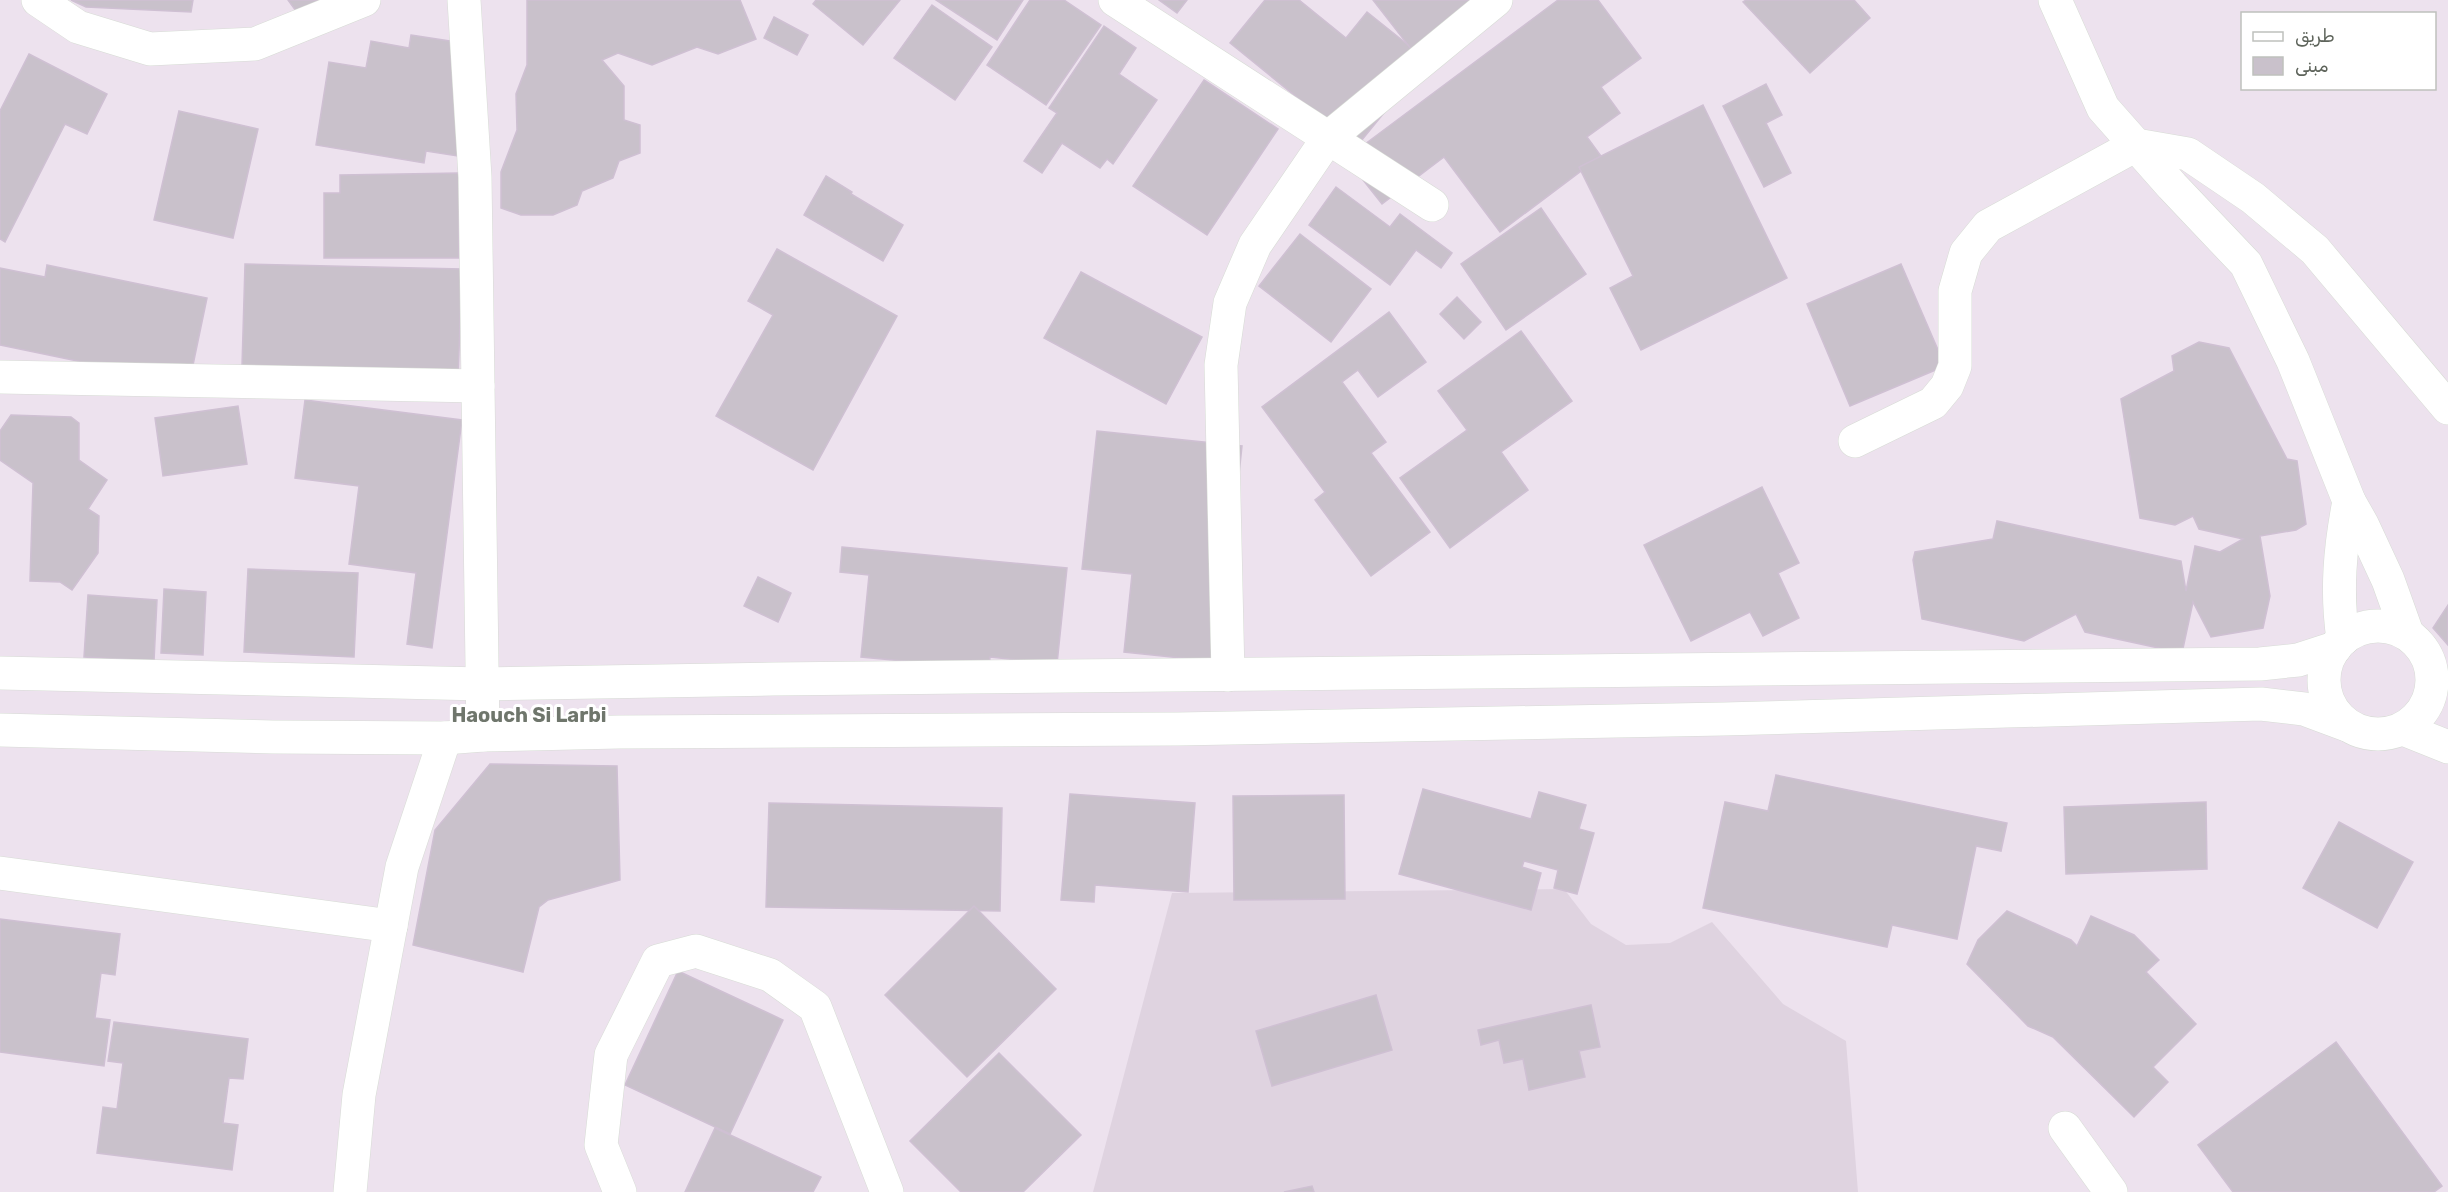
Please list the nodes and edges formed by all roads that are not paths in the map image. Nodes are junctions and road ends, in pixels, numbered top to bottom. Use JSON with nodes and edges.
{"nodes":[{"id":1,"x":38,"y":0,"type":"edge"},
{"id":2,"x":364,"y":0,"type":"edge"},
{"id":3,"x":464,"y":0,"type":"edge"},
{"id":4,"x":1115,"y":0,"type":"edge"},
{"id":5,"x":1496,"y":0,"type":"edge"},
{"id":6,"x":2055,"y":0,"type":"edge"},
{"id":7,"x":1328,"y":138,"type":"junction"},
{"id":8,"x":2136,"y":145,"type":"junction"},
{"id":9,"x":1432,"y":205,"type":"dead end"},
{"id":10,"x":0,"y":377,"type":"edge"},
{"id":11,"x":478,"y":386,"type":"junction"},
{"id":12,"x":2448,"y":408,"type":"edge"},
{"id":13,"x":1855,"y":441,"type":"dead end"},
{"id":14,"x":2349,"y":501,"type":"junction"},
{"id":15,"x":2407,"y":633,"type":"junction"},
{"id":16,"x":2338,"y":643,"type":"junction"},
{"id":17,"x":2439,"y":669,"type":"edge"},
{"id":18,"x":0,"y":673,"type":"edge"},
{"id":19,"x":1228,"y":675,"type":"junction"},
{"id":20,"x":482,"y":684,"type":"junction"},
{"id":21,"x":2346,"y":724,"type":"junction"},
{"id":22,"x":2403,"y":729,"type":"junction"},
{"id":23,"x":0,"y":730,"type":"edge"},
{"id":24,"x":483,"y":735,"type":"junction"},
{"id":25,"x":445,"y":738,"type":"junction"},
{"id":26,"x":2448,"y":747,"type":"edge"},
{"id":27,"x":0,"y":873,"type":"edge"},
{"id":28,"x":391,"y":926,"type":"junction"},
{"id":29,"x":2065,"y":1128,"type":"dead end"},
{"id":30,"x":350,"y":1192,"type":"edge"},
{"id":31,"x":620,"y":1192,"type":"edge"},
{"id":32,"x":887,"y":1192,"type":"edge"},
{"id":33,"x":2111,"y":1192,"type":"edge"}],
"edges":[{"from":1,"to":2,"type":"street"},
{"from":3,"to":11,"type":"street"},
{"from":4,"to":7,"type":"street"},
{"from":5,"to":7,"type":"street"},
{"from":6,"to":8,"type":"street"},
{"from":7,"to":9,"type":"street"},
{"from":7,"to":19,"type":"street"},
{"from":8,"to":12,"type":"street"},
{"from":8,"to":13,"type":"street"},
{"from":8,"to":14,"type":"street"},
{"from":10,"to":11,"type":"street"},
{"from":11,"to":20,"type":"street"},
{"from":14,"to":15,"type":"street"},
{"from":14,"to":16,"type":"street"},
{"from":15,"to":16,"type":"street"},
{"from":15,"to":17,"type":"street"},
{"from":16,"to":19,"type":"street"},
{"from":16,"to":21,"type":"street"},
{"from":17,"to":22,"type":"street"},
{"from":18,"to":20,"type":"street"},
{"from":19,"to":20,"type":"street"},
{"from":20,"to":24,"type":"street"},
{"from":21,"to":22,"type":"street"},
{"from":21,"to":24,"type":"street"},
{"from":22,"to":26,"type":"street"},
{"from":23,"to":25,"type":"street"},
{"from":24,"to":25,"type":"street"},
{"from":25,"to":28,"type":"street"},
{"from":27,"to":28,"type":"street"},
{"from":28,"to":30,"type":"street"},
{"from":29,"to":33,"type":"street"},
{"from":31,"to":32,"type":"street"}]}
